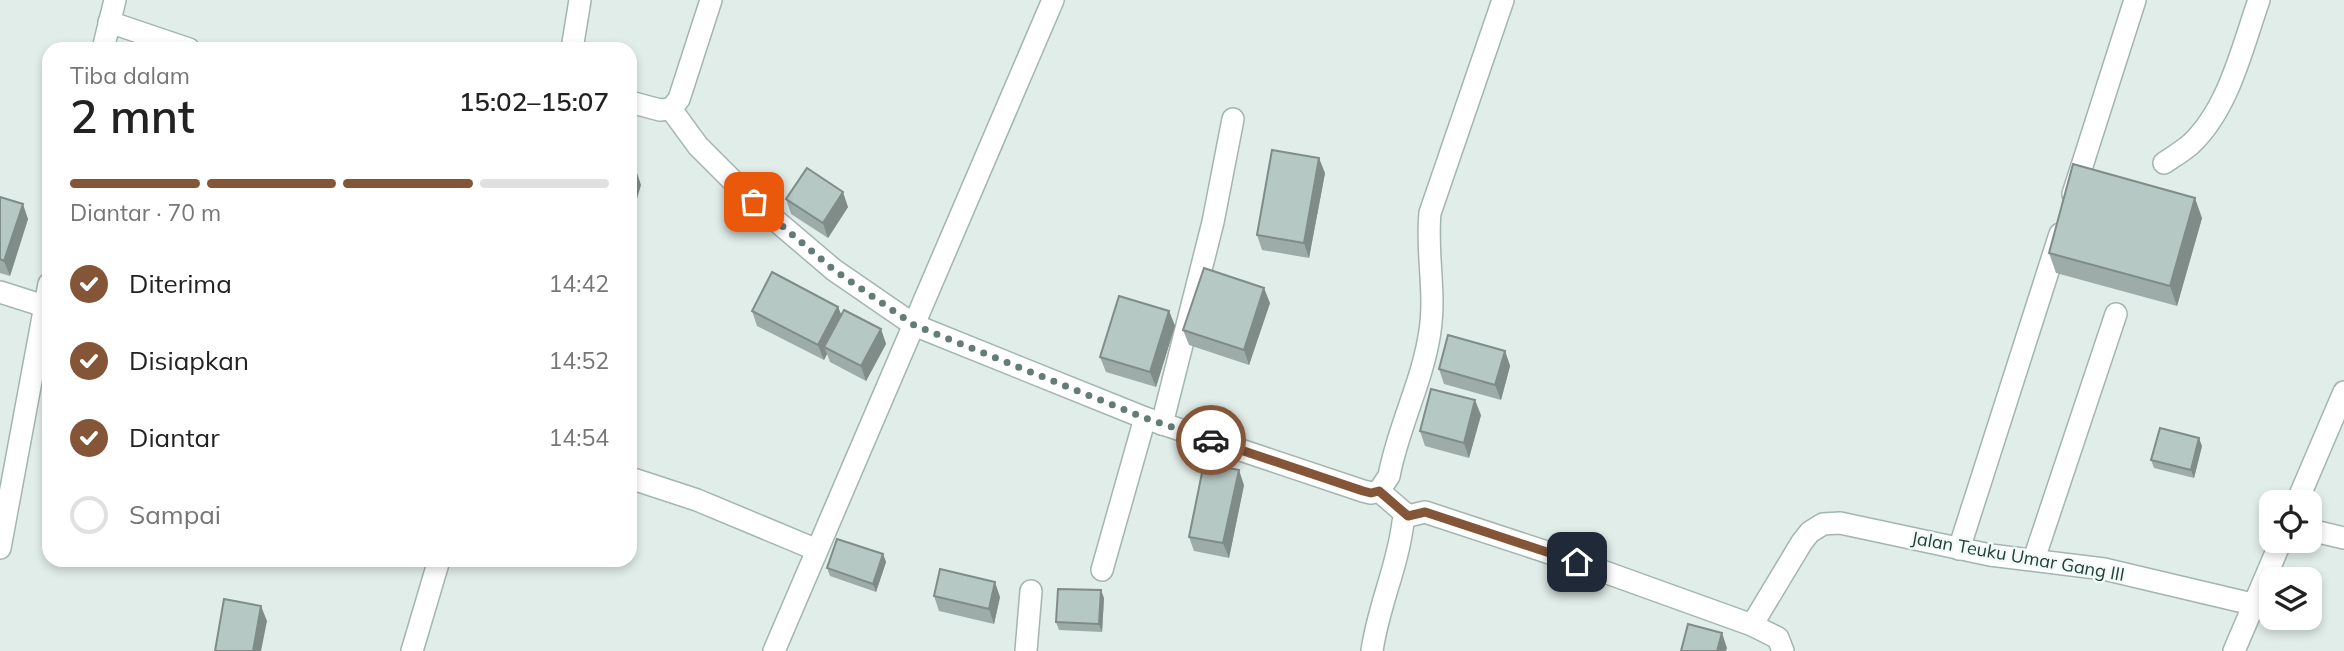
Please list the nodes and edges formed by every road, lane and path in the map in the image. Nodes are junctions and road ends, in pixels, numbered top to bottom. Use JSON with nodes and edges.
{"nodes":[{"id":1,"x":115,"y":0,"type":"edge"},
{"id":2,"x":580,"y":0,"type":"edge"},
{"id":3,"x":711,"y":0,"type":"edge"},
{"id":4,"x":1053,"y":0,"type":"edge"},
{"id":5,"x":1503,"y":0,"type":"edge"},
{"id":6,"x":2135,"y":0,"type":"edge"},
{"id":7,"x":2259,"y":0,"type":"edge"},
{"id":8,"x":109,"y":22,"type":"junction"},
{"id":9,"x":105,"y":42,"type":"edge"},
{"id":10,"x":168,"y":42,"type":"edge"},
{"id":11,"x":573,"y":42,"type":"edge"},
{"id":12,"x":637,"y":104,"type":"edge"},
{"id":13,"x":671,"y":109,"type":"junction"},
{"id":14,"x":1233,"y":119,"type":"dead end"},
{"id":15,"x":2164,"y":163,"type":"dead end"},
{"id":16,"x":0,"y":292,"type":"edge"},
{"id":17,"x":42,"y":305,"type":"edge"},
{"id":18,"x":2116,"y":314,"type":"dead end"},
{"id":19,"x":914,"y":325,"type":"junction"},
{"id":20,"x":42,"y":356,"type":"edge"},
{"id":21,"x":2344,"y":392,"type":"edge"},
{"id":22,"x":1154,"y":421,"type":"junction"},
{"id":23,"x":637,"y":480,"type":"edge"},
{"id":24,"x":5,"y":487,"type":"edge"},
{"id":25,"x":2302,"y":490,"type":"edge"},
{"id":26,"x":1379,"y":491,"type":"junction"},
{"id":27,"x":1408,"y":516,"type":"junction"},
{"id":28,"x":2322,"y":533,"type":"edge"},
{"id":29,"x":2344,"y":538,"type":"edge"},
{"id":30,"x":0,"y":548,"type":"edge"},
{"id":31,"x":1959,"y":549,"type":"junction"},
{"id":32,"x":817,"y":550,"type":"junction"},
{"id":33,"x":2275,"y":553,"type":"edge"},
{"id":34,"x":2034,"y":559,"type":"junction"},
{"id":35,"x":437,"y":567,"type":"edge"},
{"id":36,"x":1102,"y":570,"type":"dead end"},
{"id":37,"x":1031,"y":591,"type":"dead end"},
{"id":38,"x":2252,"y":604,"type":"junction"},
{"id":39,"x":1752,"y":625,"type":"junction"},
{"id":40,"x":412,"y":651,"type":"edge"},
{"id":41,"x":774,"y":651,"type":"edge"},
{"id":42,"x":1026,"y":651,"type":"edge"},
{"id":43,"x":1372,"y":651,"type":"edge"},
{"id":44,"x":1783,"y":651,"type":"edge"},
{"id":45,"x":2234,"y":651,"type":"edge"}],
"edges":[{"from":1,"to":8,"type":"street"},
{"from":2,"to":11,"type":"street"},
{"from":3,"to":13,"type":"street"},
{"from":4,"to":19,"type":"street"},
{"from":5,"to":26,"type":"street"},
{"from":6,"to":31,"type":"street"},
{"from":7,"to":15,"type":"street"},
{"from":8,"to":9,"type":"street"},
{"from":8,"to":10,"type":"street"},
{"from":12,"to":13,"type":"street"},
{"from":13,"to":19,"type":"street"},
{"from":14,"to":22,"type":"street"},
{"from":16,"to":17,"type":"street"},
{"from":18,"to":34,"type":"street"},
{"from":19,"to":22,"type":"street"},
{"from":19,"to":32,"type":"street"},
{"from":20,"to":24,"type":"street"},
{"from":21,"to":25,"type":"street"},
{"from":22,"to":26,"type":"street"},
{"from":22,"to":36,"type":"street"},
{"from":23,"to":32,"type":"street"},
{"from":24,"to":30,"type":"street"},
{"from":26,"to":27,"type":"street"},
{"from":27,"to":39,"type":"street"},
{"from":27,"to":43,"type":"street"},
{"from":28,"to":29,"type":"street"},
{"from":31,"to":34,"type":"street","name":"Jalan Teuku Umar Gang III"},
{"from":31,"to":39,"type":"street","name":"Jalan Teuku Umar Gang III"},
{"from":32,"to":41,"type":"street"},
{"from":33,"to":38,"type":"street"},
{"from":34,"to":38,"type":"street","name":"Jalan Teuku Umar Gang III"},
{"from":35,"to":40,"type":"street"},
{"from":37,"to":42,"type":"street"},
{"from":38,"to":45,"type":"street"},
{"from":39,"to":44,"type":"street"}]}
